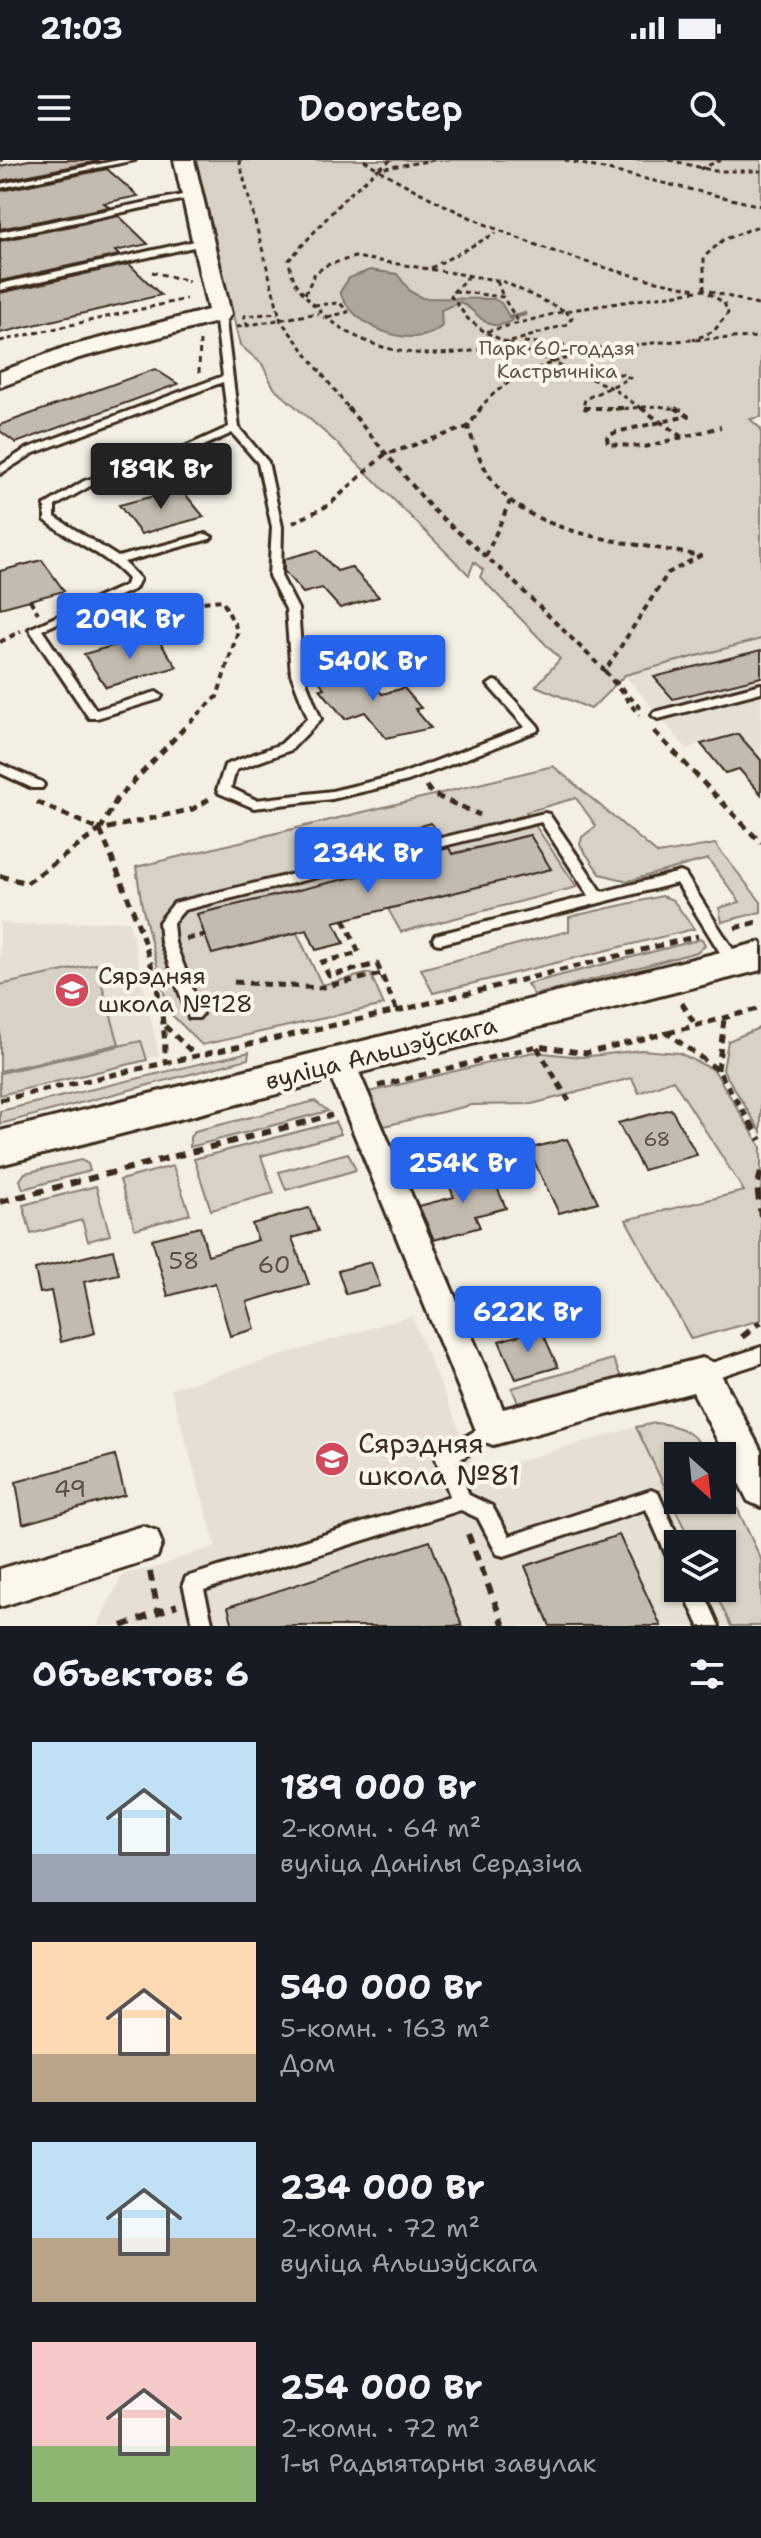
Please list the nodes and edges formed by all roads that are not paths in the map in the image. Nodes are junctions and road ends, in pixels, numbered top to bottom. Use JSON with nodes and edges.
{"nodes":[{"id":1,"x":131,"y":160,"type":"edge"},
{"id":2,"x":184,"y":160,"type":"edge"},
{"id":3,"x":0,"y":186,"type":"edge"},
{"id":4,"x":192,"y":195,"type":"junction"},
{"id":5,"x":0,"y":235,"type":"edge"},
{"id":6,"x":204,"y":242,"type":"junction"},
{"id":7,"x":0,"y":287,"type":"edge"},
{"id":8,"x":220,"y":314,"type":"junction"},
{"id":9,"x":228,"y":377,"type":"junction"},
{"id":10,"x":0,"y":380,"type":"edge"},
{"id":11,"x":234,"y":428,"type":"junction"},
{"id":12,"x":0,"y":471,"type":"edge"},
{"id":13,"x":206,"y":537,"type":"dead end"},
{"id":14,"x":119,"y":560,"type":"junction"},
{"id":15,"x":494,"y":685,"type":"dead end"},
{"id":16,"x":761,"y":688,"type":"edge"},
{"id":17,"x":156,"y":696,"type":"dead end"},
{"id":18,"x":658,"y":715,"type":"road end"},
{"id":19,"x":0,"y":768,"type":"edge"},
{"id":20,"x":33,"y":789,"type":"road end"},
{"id":21,"x":599,"y":899,"type":"junction"},
{"id":22,"x":440,"y":939,"type":"dead end"},
{"id":23,"x":737,"y":950,"type":"edge"},
{"id":24,"x":194,"y":1014,"type":"dead end"},
{"id":25,"x":340,"y":1063,"type":"junction"},
{"id":26,"x":0,"y":1148,"type":"edge"},
{"id":27,"x":761,"y":1355,"type":"edge"},
{"id":28,"x":702,"y":1374,"type":"junction"},
{"id":29,"x":493,"y":1428,"type":"junction"},
{"id":30,"x":761,"y":1489,"type":"edge"},
{"id":31,"x":462,"y":1501,"type":"junction"},
{"id":32,"x":665,"y":1530,"type":"edge"},
{"id":33,"x":143,"y":1544,"type":"road end"},
{"id":34,"x":0,"y":1588,"type":"edge"},
{"id":35,"x":698,"y":1602,"type":"edge"},
{"id":36,"x":203,"y":1626,"type":"edge"},
{"id":37,"x":709,"y":1626,"type":"edge"}],
"edges":[{"from":1,"to":3,"type":"lane"},
{"from":2,"to":4,"type":"street"},
{"from":4,"to":5,"type":"lane"},
{"from":4,"to":6,"type":"street"},
{"from":6,"to":7,"type":"lane"},
{"from":6,"to":8,"type":"street"},
{"from":8,"to":9,"type":"lane"},
{"from":8,"to":10,"type":"street"},
{"from":9,"to":11,"type":"lane"},
{"from":9,"to":12,"type":"lane"},
{"from":11,"to":14,"type":"lane"},
{"from":11,"to":15,"type":"lane"},
{"from":13,"to":14,"type":"lane"},
{"from":14,"to":17,"type":"lane"},
{"from":16,"to":18,"type":"lane"},
{"from":19,"to":20,"type":"lane"},
{"from":21,"to":22,"type":"lane"},
{"from":21,"to":23,"type":"lane"},
{"from":21,"to":24,"type":"lane"},
{"from":23,"to":25,"type":"main road","name":"вуліца Альшэўскага"},
{"from":25,"to":26,"type":"main road","name":"вуліца Альшэўскага"},
{"from":25,"to":29,"type":"street"},
{"from":27,"to":28,"type":"lane"},
{"from":28,"to":29,"type":"street"},
{"from":28,"to":30,"type":"street"},
{"from":29,"to":31,"type":"lane"},
{"from":31,"to":32,"type":"lane"},
{"from":31,"to":36,"type":"lane"},
{"from":33,"to":34,"type":"street"},
{"from":35,"to":37,"type":"lane"}]}
